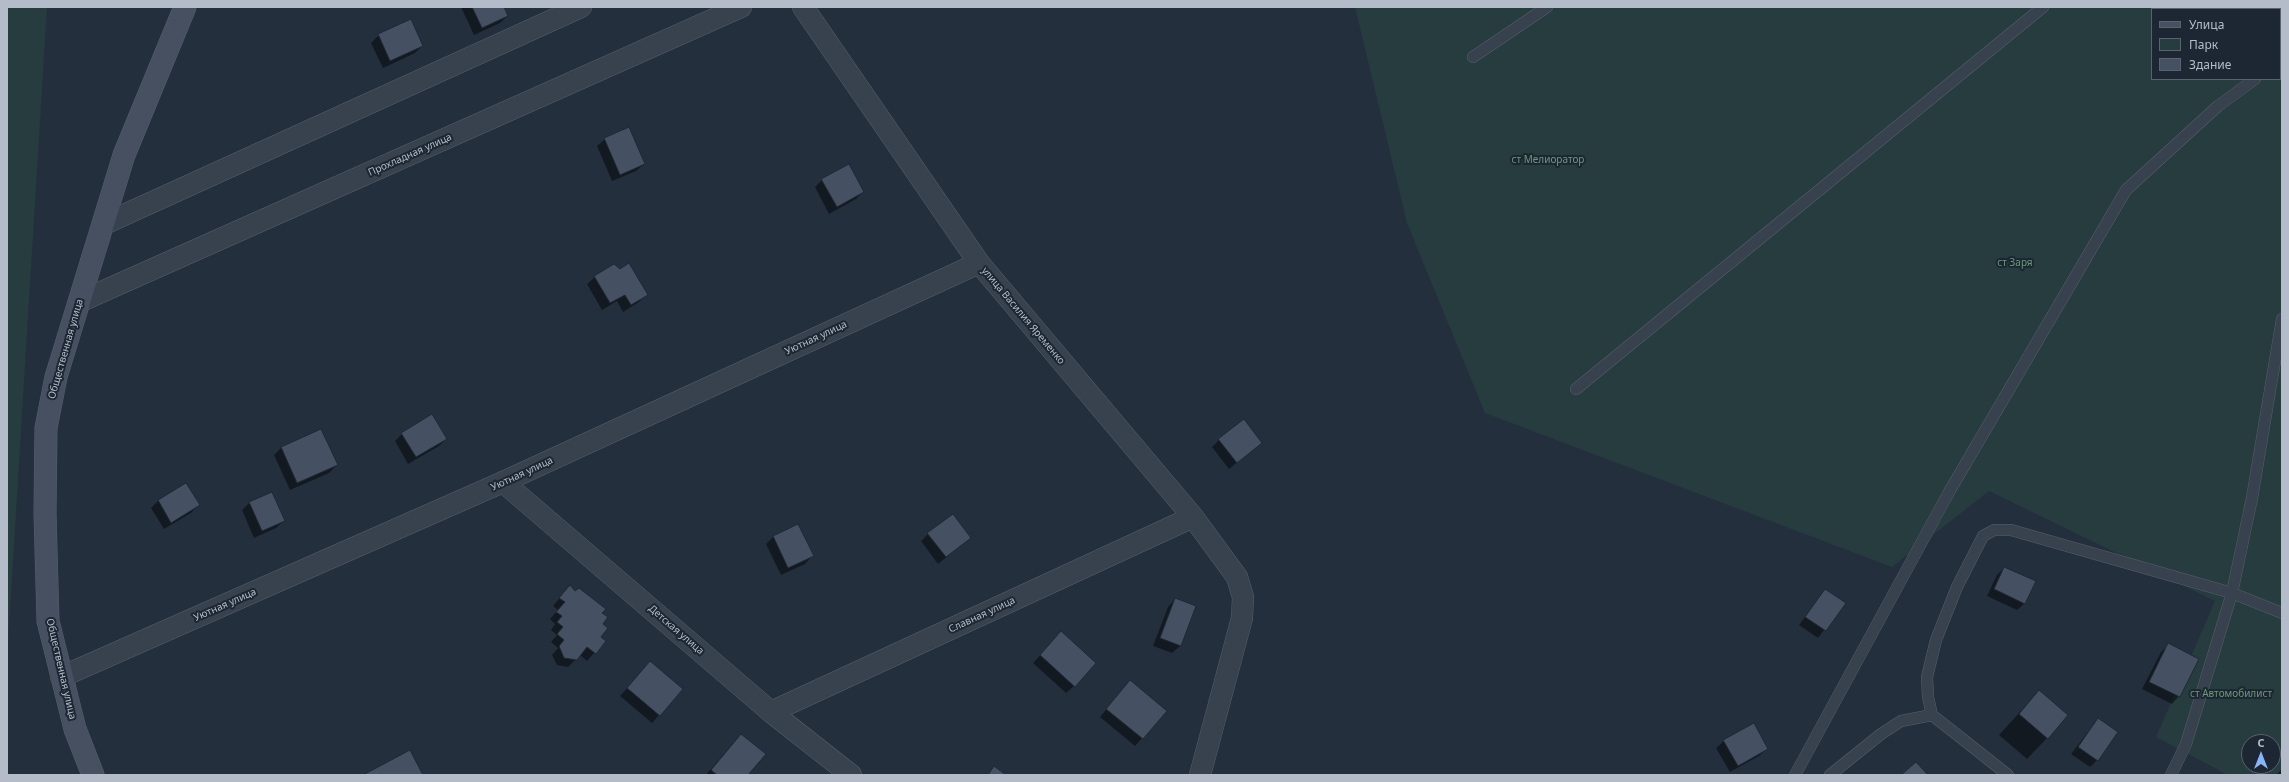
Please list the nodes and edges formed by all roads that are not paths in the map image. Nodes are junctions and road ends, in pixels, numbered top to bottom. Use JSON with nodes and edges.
{"nodes":[{"id":1,"x":185,"y":7,"type":"edge"},
{"id":2,"x":581,"y":7,"type":"edge"},
{"id":3,"x":741,"y":7,"type":"edge"},
{"id":4,"x":803,"y":7,"type":"edge"},
{"id":5,"x":1547,"y":7,"type":"edge"},
{"id":6,"x":2043,"y":7,"type":"edge"},
{"id":7,"x":1472,"y":57,"type":"dead end"},
{"id":8,"x":2254,"y":80,"type":"edge"},
{"id":9,"x":102,"y":225,"type":"junction"},
{"id":10,"x":979,"y":263,"type":"junction"},
{"id":11,"x":79,"y":302,"type":"junction"},
{"id":12,"x":2282,"y":319,"type":"edge"},
{"id":13,"x":1576,"y":390,"type":"dead end"},
{"id":14,"x":503,"y":482,"type":"junction"},
{"id":15,"x":1193,"y":517,"type":"junction"},
{"id":16,"x":2232,"y":593,"type":"junction"},
{"id":17,"x":2282,"y":613,"type":"edge"},
{"id":18,"x":61,"y":677,"type":"junction"},
{"id":19,"x":771,"y":712,"type":"junction"},
{"id":20,"x":1932,"y":715,"type":"junction"},
{"id":21,"x":93,"y":775,"type":"edge"},
{"id":22,"x":851,"y":775,"type":"edge"},
{"id":23,"x":1200,"y":775,"type":"edge"},
{"id":24,"x":1795,"y":775,"type":"edge"},
{"id":25,"x":1830,"y":775,"type":"edge"},
{"id":26,"x":2008,"y":775,"type":"edge"},
{"id":27,"x":2171,"y":775,"type":"edge"}],
"edges":[{"from":1,"to":9,"type":"main road","name":"Общественная улица"},
{"from":2,"to":9,"type":"street"},
{"from":3,"to":11,"type":"street","name":"Прохладная улица"},
{"from":4,"to":10,"type":"street","name":"улица Василия Яременко"},
{"from":5,"to":7,"type":"lane"},
{"from":6,"to":13,"type":"lane"},
{"from":8,"to":24,"type":"lane"},
{"from":9,"to":11,"type":"main road","name":"Общественная улица"},
{"from":10,"to":14,"type":"street","name":"Уютная улица"},
{"from":10,"to":15,"type":"street","name":"улица Василия Яременко"},
{"from":11,"to":18,"type":"main road","name":"Общественная улица"},
{"from":12,"to":16,"type":"lane"},
{"from":14,"to":18,"type":"street","name":"Уютная улица"},
{"from":14,"to":19,"type":"street","name":"Детская улица"},
{"from":15,"to":19,"type":"street","name":"Славная улица"},
{"from":15,"to":23,"type":"street","name":"улица Василия Яременко"},
{"from":16,"to":17,"type":"lane"},
{"from":16,"to":20,"type":"lane"},
{"from":16,"to":27,"type":"lane"},
{"from":18,"to":21,"type":"main road","name":"Общественная улица"},
{"from":19,"to":22,"type":"street","name":"Детская улица"},
{"from":20,"to":25,"type":"lane"},
{"from":20,"to":26,"type":"lane"}]}
